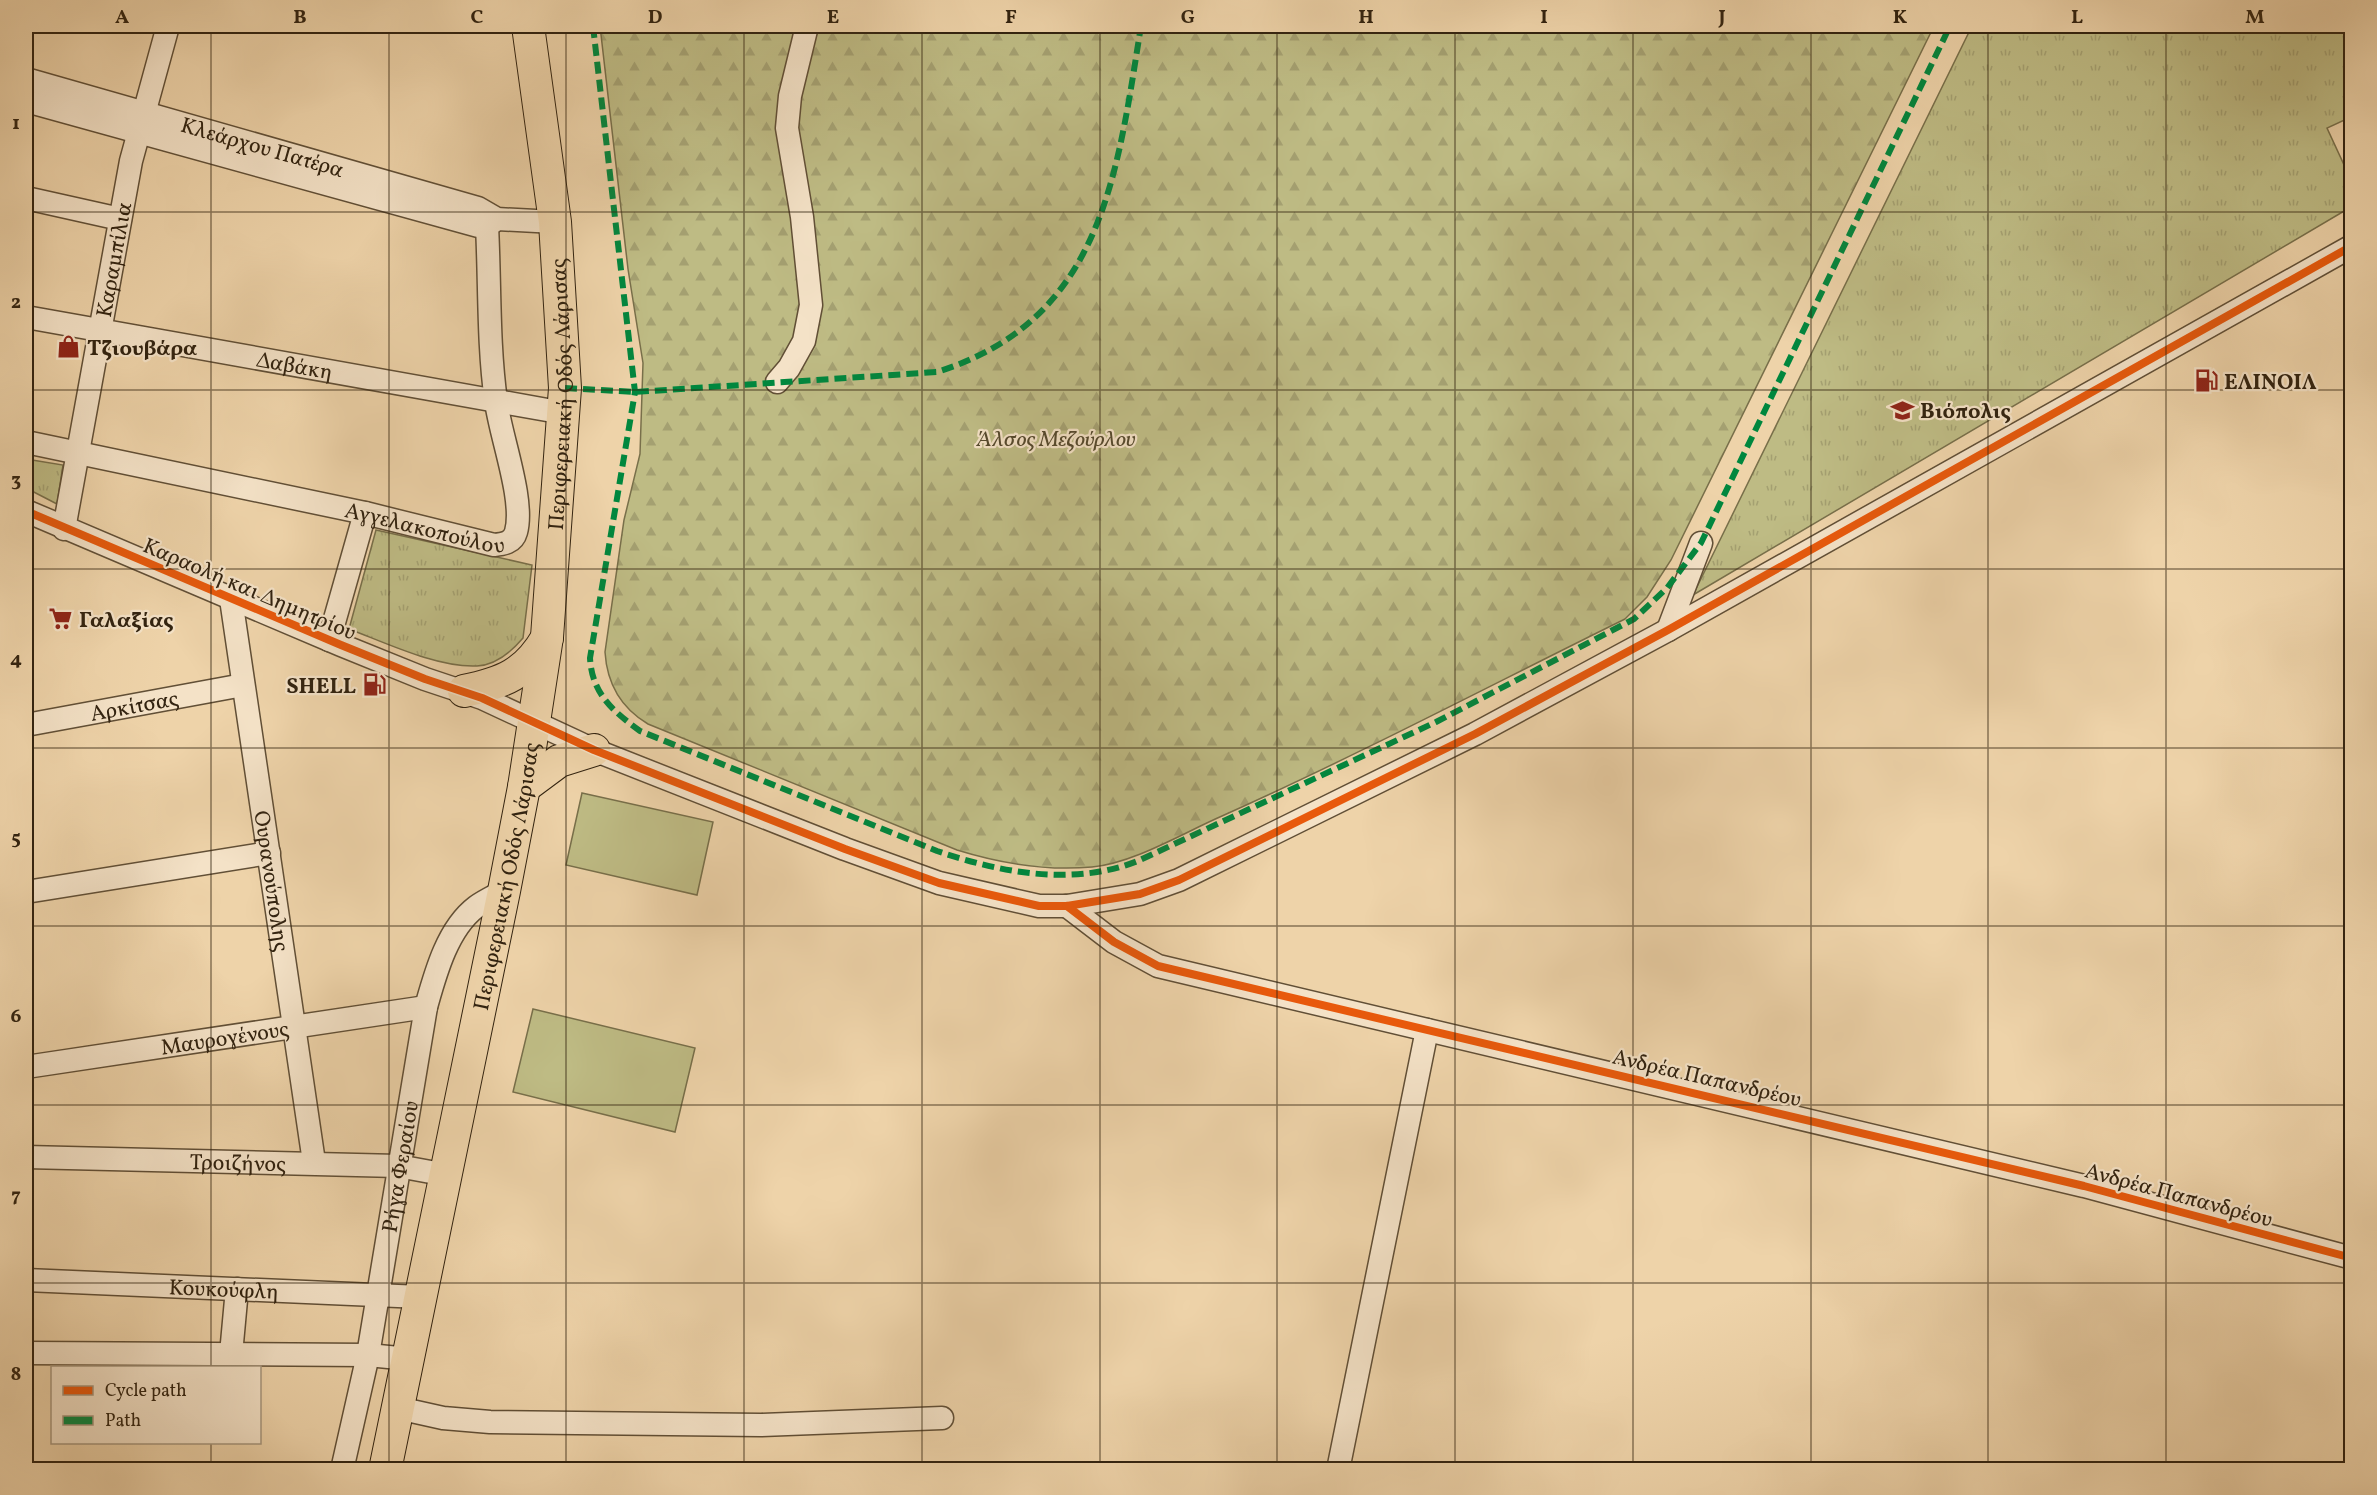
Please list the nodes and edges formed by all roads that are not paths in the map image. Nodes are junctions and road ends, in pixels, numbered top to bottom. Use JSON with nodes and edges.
{"nodes":[{"id":1,"x":168,"y":26,"type":"edge"},
{"id":2,"x":528,"y":26,"type":"edge"},
{"id":3,"x":807,"y":26,"type":"edge"},
{"id":4,"x":26,"y":79,"type":"edge"},
{"id":5,"x":26,"y":100,"type":"edge"},
{"id":6,"x":141,"y":122,"type":"junction"},
{"id":7,"x":26,"y":198,"type":"edge"},
{"id":8,"x":120,"y":219,"type":"junction"},
{"id":9,"x":555,"y":222,"type":"junction"},
{"id":10,"x":492,"y":223,"type":"junction"},
{"id":11,"x":2352,"y":246,"type":"edge"},
{"id":12,"x":26,"y":317,"type":"edge"},
{"id":13,"x":100,"y":331,"type":"junction"},
{"id":14,"x":777,"y":382,"type":"dead end"},
{"id":15,"x":496,"y":402,"type":"junction"},
{"id":16,"x":564,"y":413,"type":"junction"},
{"id":17,"x":26,"y":442,"type":"edge"},
{"id":18,"x":80,"y":451,"type":"junction"},
{"id":19,"x":26,"y":512,"type":"edge"},
{"id":20,"x":365,"y":513,"type":"junction"},
{"id":21,"x":64,"y":529,"type":"junction"},
{"id":22,"x":1701,"y":543,"type":"dead end"},
{"id":23,"x":231,"y":599,"type":"junction"},
{"id":24,"x":1668,"y":630,"type":"junction"},
{"id":25,"x":547,"y":637,"type":"junction"},
{"id":26,"x":329,"y":640,"type":"junction"},
{"id":27,"x":243,"y":686,"type":"junction"},
{"id":28,"x":464,"y":691,"type":"junction"},
{"id":29,"x":533,"y":721,"type":"junction"},
{"id":30,"x":26,"y":725,"type":"edge"},
{"id":31,"x":594,"y":750,"type":"junction"},
{"id":32,"x":524,"y":787,"type":"junction"},
{"id":33,"x":269,"y":853,"type":"junction"},
{"id":34,"x":504,"y":891,"type":"junction"},
{"id":35,"x":26,"y":892,"type":"edge"},
{"id":36,"x":1068,"y":906,"type":"junction"},
{"id":37,"x":426,"y":1007,"type":"junction"},
{"id":38,"x":292,"y":1026,"type":"junction"},
{"id":39,"x":1427,"y":1030,"type":"junction"},
{"id":40,"x":26,"y":1067,"type":"edge"},
{"id":41,"x":26,"y":1157,"type":"edge"},
{"id":42,"x":314,"y":1162,"type":"junction"},
{"id":43,"x":398,"y":1166,"type":"junction"},
{"id":44,"x":447,"y":1175,"type":"junction"},
{"id":45,"x":2352,"y":1258,"type":"edge"},
{"id":46,"x":26,"y":1280,"type":"edge"},
{"id":47,"x":237,"y":1289,"type":"junction"},
{"id":48,"x":377,"y":1295,"type":"junction"},
{"id":49,"x":421,"y":1297,"type":"junction"},
{"id":50,"x":26,"y":1353,"type":"edge"},
{"id":51,"x":231,"y":1354,"type":"junction"},
{"id":52,"x":368,"y":1355,"type":"junction"},
{"id":53,"x":409,"y":1359,"type":"junction"},
{"id":54,"x":398,"y":1408,"type":"junction"},
{"id":55,"x":942,"y":1419,"type":"dead end"},
{"id":56,"x":342,"y":1470,"type":"edge"},
{"id":57,"x":385,"y":1470,"type":"edge"},
{"id":58,"x":1338,"y":1470,"type":"edge"}],
"edges":[{"from":1,"to":6,"type":"street","name":"Καραμπίλια"},
{"from":2,"to":9,"type":"highway","name":"Περιφερειακή Οδός Λάρισας"},
{"from":3,"to":14,"type":"street"},
{"from":4,"to":6,"type":"street","name":"Κλεάρχου Πατέρα"},
{"from":5,"to":6,"type":"street","name":"Κλεάρχου Πατέρα"},
{"from":6,"to":8,"type":"street","name":"Καραμπίλια"},
{"from":6,"to":10,"type":"street","name":"Κλεάρχου Πατέρα"},
{"from":7,"to":8,"type":"street"},
{"from":8,"to":13,"type":"street","name":"Καραμπίλια"},
{"from":9,"to":10,"type":"street","name":"Κλεάρχου Πατέρα"},
{"from":9,"to":16,"type":"highway","name":"Περιφερειακή Οδός Λάρισας"},
{"from":10,"to":15,"type":"street","name":"Αγγελακοπούλου"},
{"from":11,"to":24,"type":"street","name":"Καραολή και Δημητρίου"},
{"from":12,"to":13,"type":"street","name":"Δαβάκη"},
{"from":13,"to":15,"type":"street","name":"Δαβάκη"},
{"from":13,"to":18,"type":"street","name":"Καραμπίλια"},
{"from":15,"to":16,"type":"street","name":"Δαβάκη"},
{"from":15,"to":20,"type":"street","name":"Αγγελακοπούλου"},
{"from":16,"to":25,"type":"highway","name":"Περιφερειακή Οδός Λάρισας"},
{"from":17,"to":18,"type":"street","name":"Αγγελακοπούλου"},
{"from":18,"to":20,"type":"street","name":"Αγγελακοπούλου"},
{"from":18,"to":21,"type":"street","name":"Καραμπίλια"},
{"from":19,"to":21,"type":"street","name":"Καραολή και Δημητρίου"},
{"from":20,"to":26,"type":"street"},
{"from":21,"to":23,"type":"street","name":"Καραολή και Δημητρίου"},
{"from":22,"to":24,"type":"street"},
{"from":23,"to":26,"type":"street","name":"Καραολή και Δημητρίου"},
{"from":23,"to":27,"type":"street","name":"Ουρανούπολης"},
{"from":24,"to":36,"type":"street","name":"Καραολή και Δημητρίου"},
{"from":25,"to":28,"type":"highway"},
{"from":25,"to":29,"type":"highway","name":"Περιφερειακή Οδός Λάρισας"},
{"from":26,"to":28,"type":"street","name":"Καραολή και Δημητρίου"},
{"from":27,"to":30,"type":"street","name":"Αρκίτσας"},
{"from":27,"to":33,"type":"street","name":"Ουρανούπολης"},
{"from":28,"to":29,"type":"street","name":"Καραολή και Δημητρίου"},
{"from":29,"to":31,"type":"street","name":"Καραολή και Δημητρίου"},
{"from":29,"to":32,"type":"highway","name":"Περιφερειακή Οδός Λάρισας"},
{"from":31,"to":32,"type":"highway"},
{"from":31,"to":36,"type":"street","name":"Καραολή και Δημητρίου"},
{"from":32,"to":34,"type":"highway","name":"Περιφερειακή Οδός Λάρισας"},
{"from":33,"to":35,"type":"street"},
{"from":33,"to":38,"type":"street","name":"Ουρανούπολης"},
{"from":34,"to":37,"type":"street","name":"Ρήγα Φεραίου"},
{"from":34,"to":44,"type":"highway","name":"Περιφερειακή Οδός Λάρισας"},
{"from":36,"to":39,"type":"street","name":"Ανδρέα Παπανδρέου"},
{"from":37,"to":38,"type":"street","name":"Μαυρογένους"},
{"from":37,"to":43,"type":"street","name":"Ρήγα Φεραίου"},
{"from":38,"to":40,"type":"street","name":"Μαυρογένους"},
{"from":38,"to":42,"type":"street","name":"Ουρανούπολης"},
{"from":39,"to":45,"type":"street","name":"Ανδρέα Παπανδρέου"},
{"from":39,"to":58,"type":"street"},
{"from":41,"to":42,"type":"street","name":"Τρoιζήνος"},
{"from":42,"to":43,"type":"street","name":"Τρoιζήνος"},
{"from":43,"to":44,"type":"street","name":"Τρoιζήνος"},
{"from":43,"to":48,"type":"street","name":"Ρήγα Φεραίου"},
{"from":44,"to":49,"type":"highway","name":"Περιφερειακή Οδός Λάρισας"},
{"from":46,"to":47,"type":"street","name":"Κουκούφλη"},
{"from":47,"to":48,"type":"street","name":"Κουκούφλη"},
{"from":47,"to":51,"type":"street"},
{"from":48,"to":49,"type":"street","name":"Κουκούφλη"},
{"from":48,"to":52,"type":"street","name":"Ρήγα Φεραίου"},
{"from":49,"to":53,"type":"highway","name":"Περιφερειακή Οδός Λάρισας"},
{"from":50,"to":51,"type":"street"},
{"from":51,"to":52,"type":"street"},
{"from":52,"to":53,"type":"street"},
{"from":52,"to":56,"type":"street","name":"Ρήγα Φεραίου"},
{"from":53,"to":54,"type":"highway","name":"Περιφερειακή Οδός Λάρισας"},
{"from":54,"to":55,"type":"street"},
{"from":54,"to":57,"type":"highway","name":"Περιφερειακή Οδός Λάρισας"}]}
